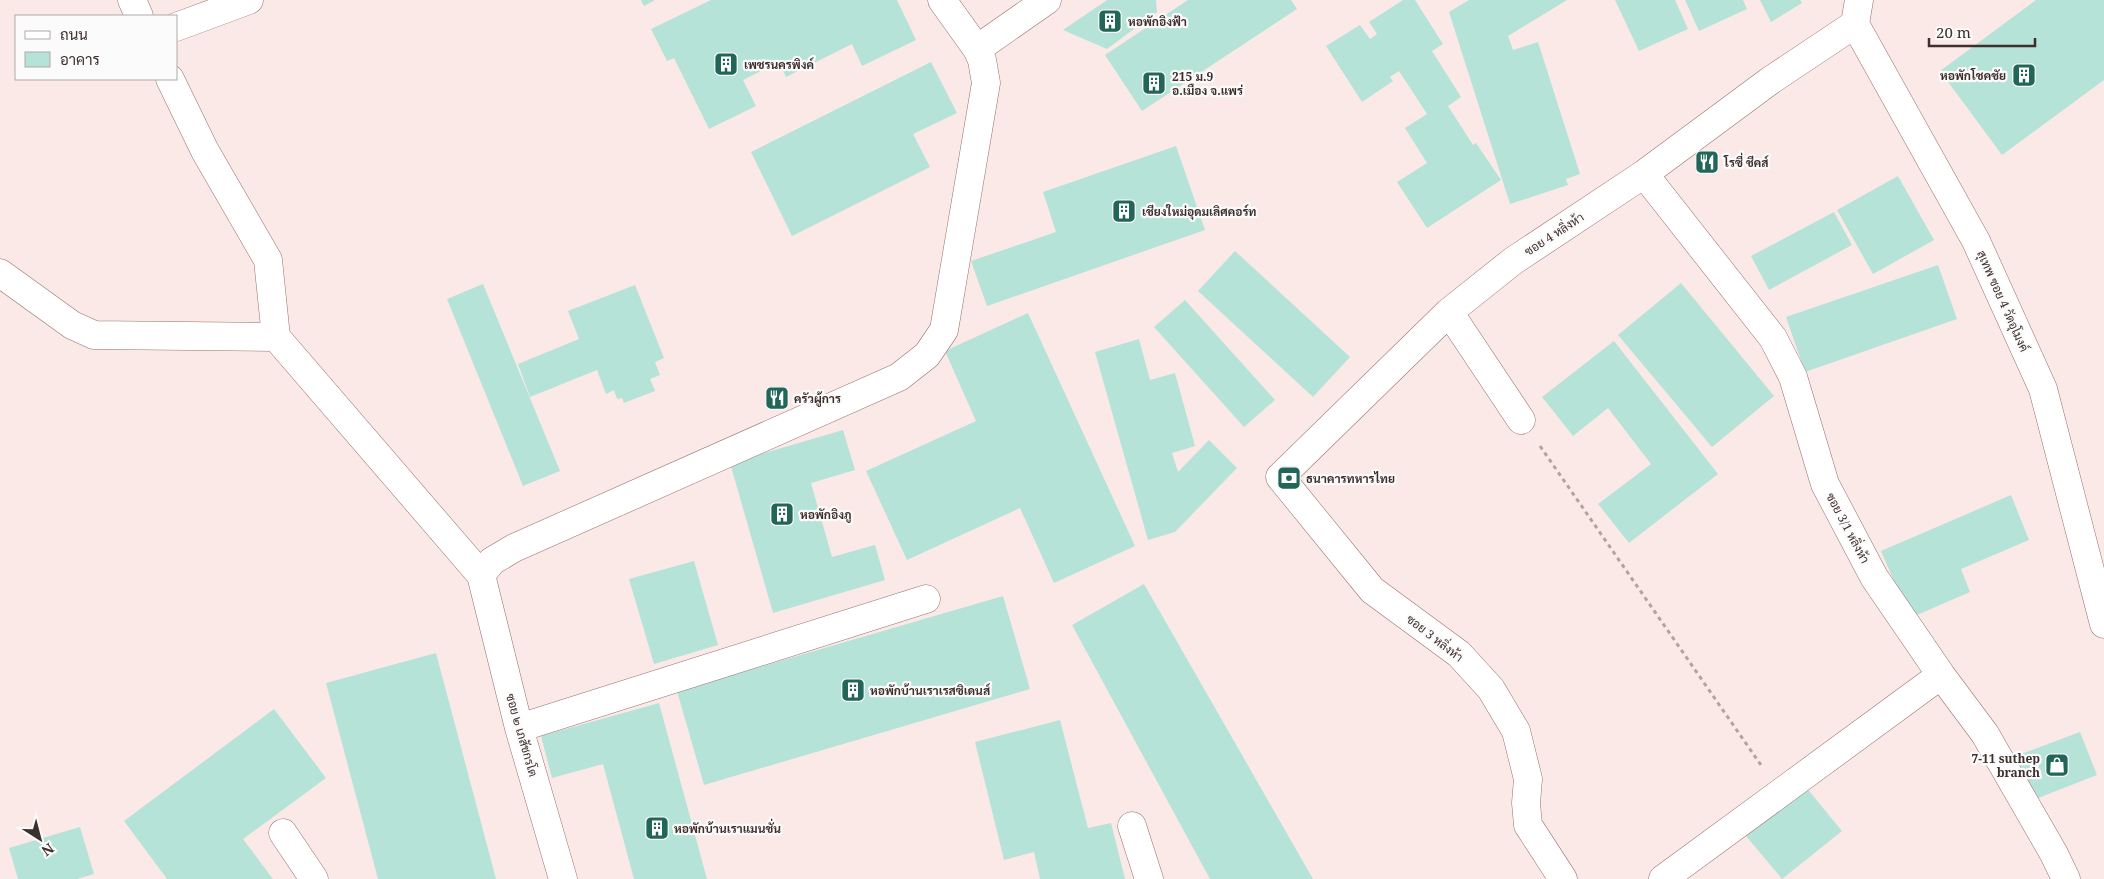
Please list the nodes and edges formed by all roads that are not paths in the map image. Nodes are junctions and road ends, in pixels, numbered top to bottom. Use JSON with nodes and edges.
{"nodes":[{"id":1,"x":132,"y":0,"type":"edge"},
{"id":2,"x":249,"y":0,"type":"edge"},
{"id":3,"x":942,"y":0,"type":"edge"},
{"id":4,"x":1047,"y":0,"type":"edge"},
{"id":5,"x":1857,"y":12,"type":"edge"},
{"id":6,"x":139,"y":15,"type":"edge"},
{"id":7,"x":178,"y":26,"type":"edge"},
{"id":8,"x":977,"y":49,"type":"junction"},
{"id":9,"x":170,"y":80,"type":"edge"},
{"id":10,"x":1644,"y":174,"type":"junction"},
{"id":11,"x":0,"y":273,"type":"edge"},
{"id":12,"x":1449,"y":312,"type":"junction"},
{"id":13,"x":276,"y":337,"type":"junction"},
{"id":14,"x":1521,"y":420,"type":"road end"},
{"id":15,"x":1280,"y":477,"type":"joint"},
{"id":16,"x":482,"y":582,"type":"junction"},
{"id":17,"x":926,"y":599,"type":"dead end"},
{"id":18,"x":2104,"y":624,"type":"edge"},
{"id":19,"x":1941,"y":675,"type":"junction"},
{"id":20,"x":519,"y":728,"type":"junction"},
{"id":21,"x":1132,"y":826,"type":"dead end"},
{"id":22,"x":283,"y":833,"type":"dead end"},
{"id":23,"x":314,"y":879,"type":"edge"},
{"id":24,"x":563,"y":879,"type":"edge"},
{"id":25,"x":1149,"y":879,"type":"edge"},
{"id":26,"x":1562,"y":879,"type":"edge"},
{"id":27,"x":1664,"y":879,"type":"edge"},
{"id":28,"x":2066,"y":879,"type":"edge"}],
"edges":[{"from":1,"to":6,"type":"street"},
{"from":2,"to":7,"type":"street"},
{"from":3,"to":8,"type":"street"},
{"from":4,"to":8,"type":"street"},
{"from":5,"to":10,"type":"street","name":"ซอย 4 หลิ่งห้า"},
{"from":5,"to":18,"type":"street","name":"สุเทพ ซอย 4 วัดอุโมงค์"},
{"from":8,"to":16,"type":"street"},
{"from":9,"to":13,"type":"street"},
{"from":10,"to":12,"type":"street","name":"ซอย 4 หลิ่งห้า"},
{"from":10,"to":19,"type":"street","name":"ซอย 3/1 หลิ่งห้า"},
{"from":11,"to":13,"type":"street"},
{"from":12,"to":14,"type":"street"},
{"from":12,"to":15,"type":"street","name":"ซอย 4 หลิ่งห้า"},
{"from":13,"to":16,"type":"street"},
{"from":15,"to":26,"type":"street","name":"ซอย 3 หลิ่งห้า"},
{"from":16,"to":20,"type":"street","name":"ซอย ๒ เภสัชกรโต"},
{"from":17,"to":20,"type":"street"},
{"from":19,"to":27,"type":"street"},
{"from":19,"to":28,"type":"street","name":"ซอย 3/1 หลิ่งห้า"},
{"from":20,"to":24,"type":"street","name":"ซอย ๒ เภสัชกรโต"},
{"from":21,"to":25,"type":"street"},
{"from":22,"to":23,"type":"street"}]}
